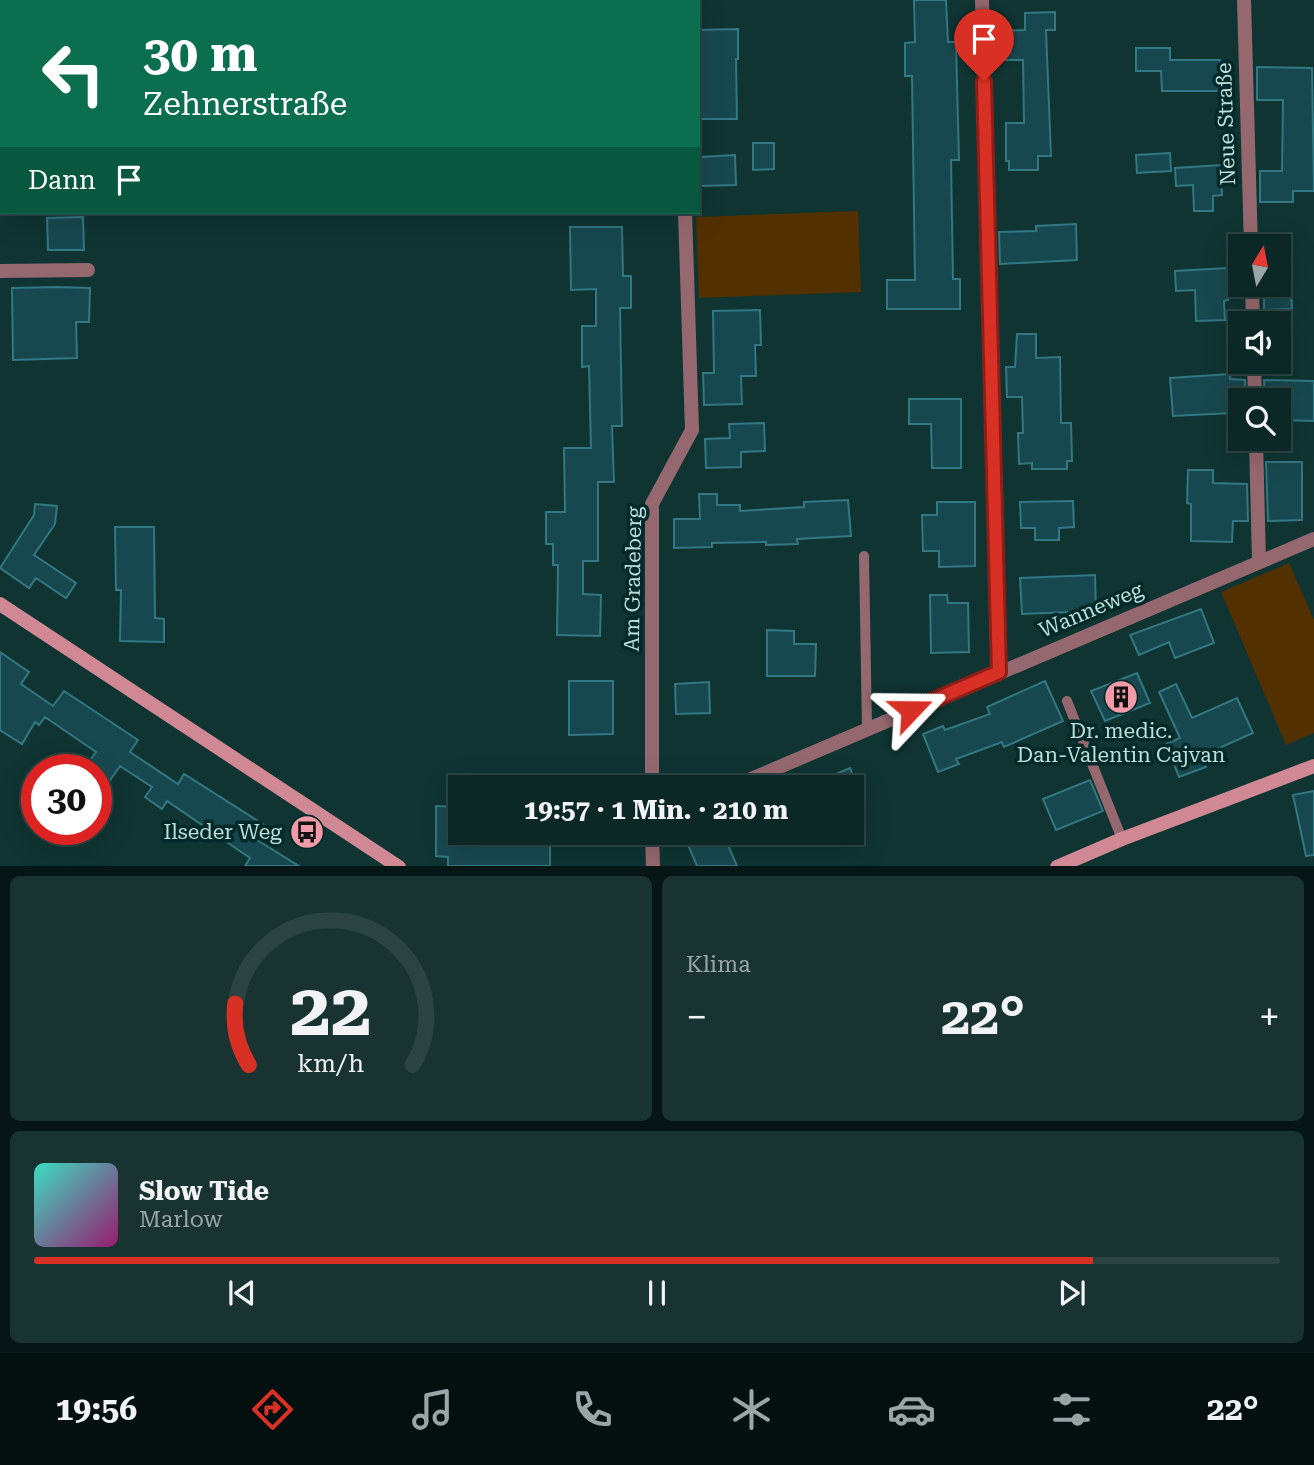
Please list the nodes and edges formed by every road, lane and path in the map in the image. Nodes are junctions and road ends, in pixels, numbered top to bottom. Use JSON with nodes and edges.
{"nodes":[{"id":1,"x":982,"y":0,"type":"edge"},
{"id":2,"x":1244,"y":0,"type":"edge"},
{"id":3,"x":685,"y":214,"type":"edge"},
{"id":4,"x":1251,"y":234,"type":"edge"},
{"id":5,"x":88,"y":270,"type":"dead end"},
{"id":6,"x":0,"y":271,"type":"edge"},
{"id":7,"x":1256,"y":451,"type":"edge"},
{"id":8,"x":1314,"y":539,"type":"edge"},
{"id":9,"x":864,"y":556,"type":"dead end"},
{"id":10,"x":1259,"y":562,"type":"junction"},
{"id":11,"x":0,"y":604,"type":"edge"},
{"id":12,"x":999,"y":672,"type":"junction"},
{"id":13,"x":1067,"y":701,"type":"dead end"},
{"id":14,"x":867,"y":729,"type":"junction"},
{"id":15,"x":1314,"y":766,"type":"edge"},
{"id":16,"x":652,"y":775,"type":"edge"},
{"id":17,"x":760,"y":775,"type":"edge"},
{"id":18,"x":1122,"y":839,"type":"junction"},
{"id":19,"x":652,"y":845,"type":"edge"},
{"id":20,"x":399,"y":866,"type":"edge"},
{"id":21,"x":653,"y":866,"type":"edge"},
{"id":22,"x":1057,"y":866,"type":"edge"}],
"edges":[{"from":1,"to":12,"type":"street"},
{"from":2,"to":4,"type":"street","name":"Neue Straße"},
{"from":3,"to":16,"type":"street","name":"Am Gradeberg"},
{"from":5,"to":6,"type":"street"},
{"from":7,"to":10,"type":"street"},
{"from":8,"to":10,"type":"street","name":"Wanneweg"},
{"from":9,"to":14,"type":"lane"},
{"from":10,"to":12,"type":"street","name":"Wanneweg"},
{"from":11,"to":20,"type":"street"},
{"from":12,"to":14,"type":"street","name":"Wanneweg"},
{"from":13,"to":18,"type":"lane"},
{"from":14,"to":17,"type":"street","name":"Wanneweg"},
{"from":15,"to":18,"type":"street"},
{"from":18,"to":22,"type":"street"},
{"from":19,"to":21,"type":"street"}]}
